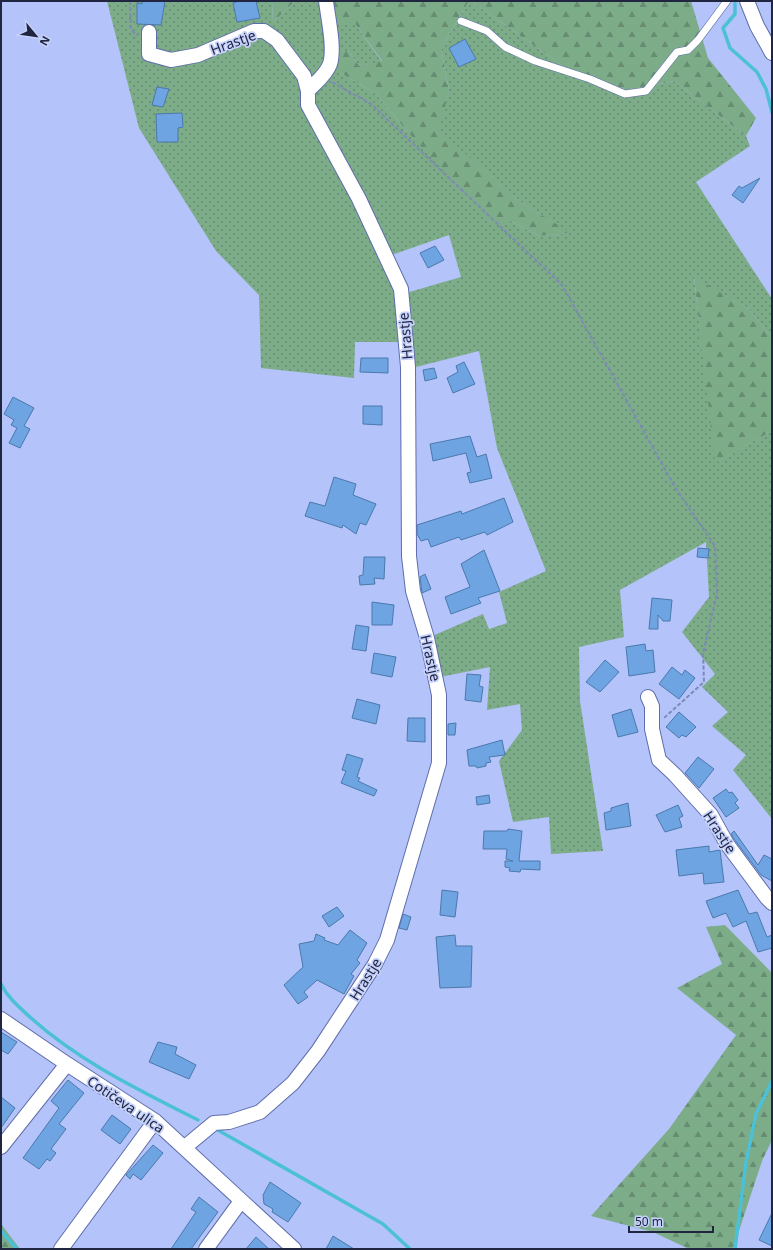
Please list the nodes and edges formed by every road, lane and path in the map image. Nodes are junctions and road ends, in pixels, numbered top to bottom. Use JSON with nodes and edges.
{"nodes":[{"id":1,"x":130,"y":1,"type":"edge"},
{"id":2,"x":326,"y":1,"type":"edge"},
{"id":3,"x":727,"y":1,"type":"edge"},
{"id":4,"x":747,"y":1,"type":"edge"},
{"id":5,"x":461,"y":21,"type":"dead end"},
{"id":6,"x":149,"y":32,"type":"dead end"},
{"id":7,"x":149,"y":50,"type":"junction"},
{"id":8,"x":772,"y":52,"type":"edge"},
{"id":9,"x":322,"y":76,"type":"junction"},
{"id":10,"x":308,"y":91,"type":"junction"},
{"id":11,"x":648,"y":697,"type":"dead end"},
{"id":12,"x":652,"y":729,"type":"junction"},
{"id":13,"x":772,"y":903,"type":"edge"},
{"id":14,"x":1,"y":1019,"type":"edge"},
{"id":15,"x":67,"y":1064,"type":"junction"},
{"id":16,"x":155,"y":1121,"type":"junction"},
{"id":17,"x":1,"y":1147,"type":"edge"},
{"id":18,"x":185,"y":1148,"type":"junction"},
{"id":19,"x":241,"y":1201,"type":"junction"},
{"id":20,"x":60,"y":1249,"type":"edge"},
{"id":21,"x":206,"y":1249,"type":"edge"},
{"id":22,"x":294,"y":1249,"type":"edge"}],
"edges":[{"from":1,"to":7,"type":"path"},
{"from":2,"to":9,"type":"street"},
{"from":3,"to":5,"type":"lane"},
{"from":4,"to":8,"type":"street"},
{"from":6,"to":7,"type":"street"},
{"from":7,"to":10,"type":"street","name":"Hrastje"},
{"from":9,"to":10,"type":"street"},
{"from":9,"to":12,"type":"path"},
{"from":10,"to":18,"type":"street","name":"Hrastje"},
{"from":11,"to":12,"type":"street","name":"Hrastje"},
{"from":12,"to":13,"type":"street","name":"Hrastje"},
{"from":14,"to":15,"type":"street","name":"Cotičeva ulica"},
{"from":15,"to":16,"type":"street","name":"Cotičeva ulica"},
{"from":15,"to":17,"type":"street"},
{"from":16,"to":18,"type":"street","name":"Cotičeva ulica"},
{"from":16,"to":20,"type":"street"},
{"from":18,"to":19,"type":"street","name":"Cotičeva ulica"},
{"from":19,"to":21,"type":"street"},
{"from":19,"to":22,"type":"street","name":"Cotičeva ulica"}]}
